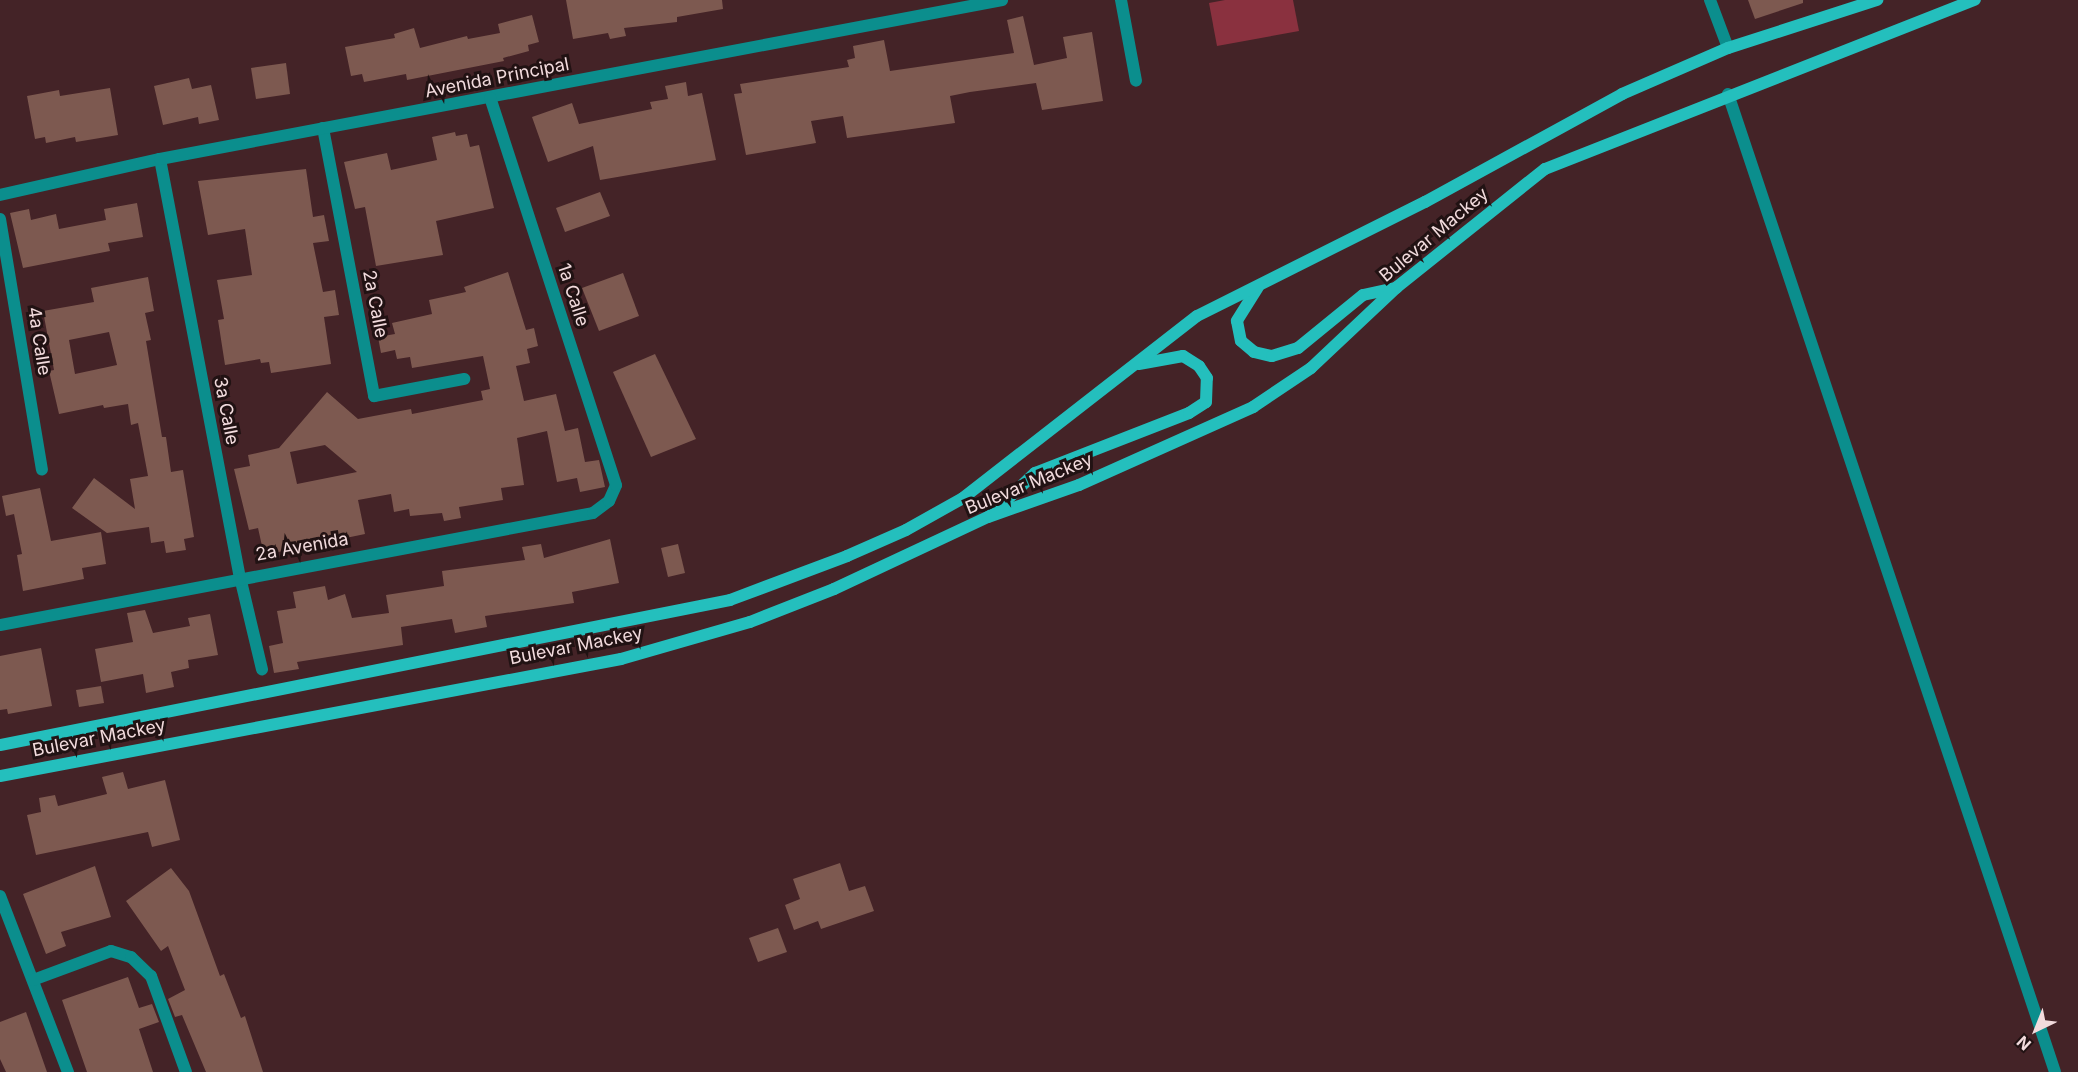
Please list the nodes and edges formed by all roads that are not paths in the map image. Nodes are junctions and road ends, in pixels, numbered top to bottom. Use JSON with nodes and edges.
{"nodes":[{"id":1,"x":1002,"y":0,"type":"edge"},
{"id":2,"x":1121,"y":0,"type":"edge"},
{"id":3,"x":1710,"y":0,"type":"edge"},
{"id":4,"x":1874,"y":0,"type":"edge"},
{"id":5,"x":1975,"y":0,"type":"edge"},
{"id":6,"x":1728,"y":48,"type":"junction"},
{"id":7,"x":1136,"y":81,"type":"dead end"},
{"id":8,"x":1728,"y":94,"type":"junction"},
{"id":9,"x":490,"y":98,"type":"junction"},
{"id":10,"x":323,"y":128,"type":"junction"},
{"id":11,"x":160,"y":159,"type":"junction"},
{"id":12,"x":0,"y":195,"type":"edge"},
{"id":13,"x":0,"y":219,"type":"edge"},
{"id":14,"x":1258,"y":286,"type":"junction"},
{"id":15,"x":1397,"y":287,"type":"junction"},
{"id":16,"x":1139,"y":364,"type":"junction"},
{"id":17,"x":464,"y":379,"type":"dead end"},
{"id":18,"x":42,"y":469,"type":"dead end"},
{"id":19,"x":609,"y":501,"type":"joint"},
{"id":20,"x":988,"y":518,"type":"junction"},
{"id":21,"x":240,"y":577,"type":"junction"},
{"id":22,"x":0,"y":625,"type":"edge"},
{"id":23,"x":262,"y":669,"type":"dead end"},
{"id":24,"x":0,"y":745,"type":"edge"},
{"id":25,"x":0,"y":776,"type":"edge"},
{"id":26,"x":0,"y":896,"type":"edge"},
{"id":27,"x":33,"y":980,"type":"junction"},
{"id":28,"x":68,"y":1072,"type":"edge"},
{"id":29,"x":186,"y":1072,"type":"edge"},
{"id":30,"x":2055,"y":1072,"type":"edge"}],
"edges":[{"from":1,"to":9,"type":"street","name":"Avenida Principal"},
{"from":2,"to":7,"type":"street"},
{"from":3,"to":6,"type":"street"},
{"from":4,"to":6,"type":"main road","name":"Bulevar Mackey"},
{"from":5,"to":8,"type":"main road","name":"Bulevar Mackey"},
{"from":6,"to":14,"type":"main road","name":"Bulevar Mackey"},
{"from":8,"to":15,"type":"main road","name":"Bulevar Mackey"},
{"from":8,"to":30,"type":"street"},
{"from":9,"to":10,"type":"street","name":"Avenida Principal"},
{"from":9,"to":19,"type":"street","name":"1a Calle"},
{"from":10,"to":11,"type":"street","name":"Avenida Principal"},
{"from":10,"to":17,"type":"street","name":"2a Calle"},
{"from":11,"to":12,"type":"street","name":"Avenida Principal"},
{"from":11,"to":21,"type":"street","name":"3a Calle"},
{"from":13,"to":18,"type":"street","name":"4a Calle"},
{"from":14,"to":15,"type":"main road"},
{"from":14,"to":16,"type":"main road","name":"Bulevar Mackey"},
{"from":15,"to":20,"type":"main road","name":"Bulevar Mackey"},
{"from":16,"to":20,"type":"main road"},
{"from":16,"to":24,"type":"main road","name":"Bulevar Mackey"},
{"from":19,"to":21,"type":"street","name":"2a Avenida"},
{"from":20,"to":25,"type":"main road","name":"Bulevar Mackey"},
{"from":21,"to":22,"type":"street","name":"2a Avenida"},
{"from":21,"to":23,"type":"street","name":"3a Calle"},
{"from":26,"to":27,"type":"street"},
{"from":27,"to":28,"type":"street"},
{"from":27,"to":29,"type":"street"}]}
